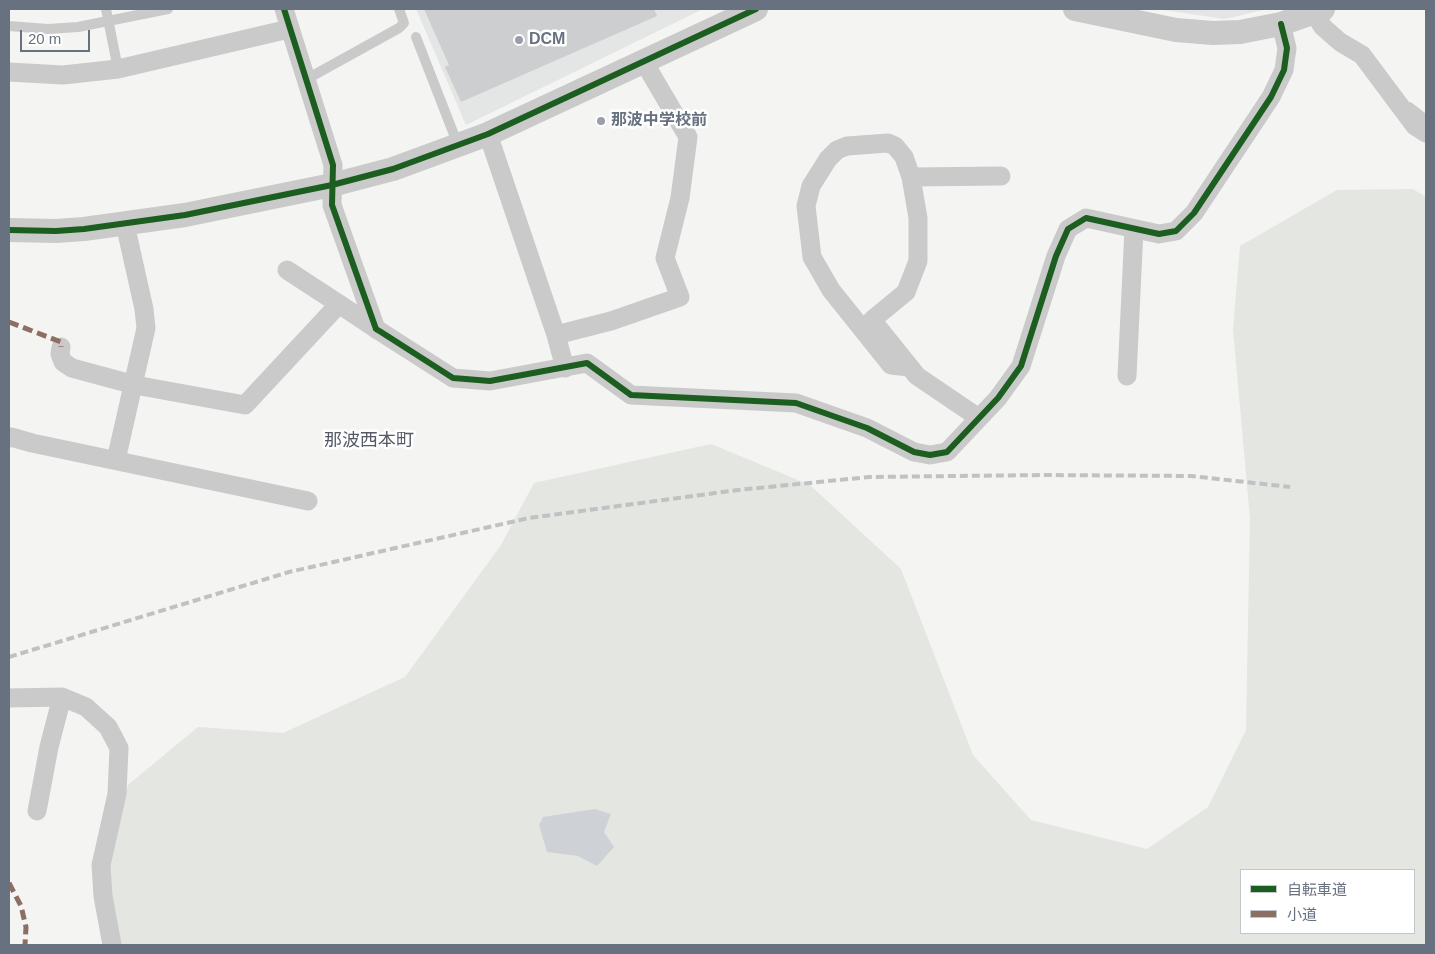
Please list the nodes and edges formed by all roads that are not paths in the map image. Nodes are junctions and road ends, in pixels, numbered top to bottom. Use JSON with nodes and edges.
{"nodes":[{"id":1,"x":106,"y":9,"type":"edge"},
{"id":2,"x":168,"y":9,"type":"edge"},
{"id":3,"x":284,"y":9,"type":"edge"},
{"id":4,"x":399,"y":9,"type":"edge"},
{"id":5,"x":756,"y":9,"type":"edge"},
{"id":6,"x":1075,"y":9,"type":"edge"},
{"id":7,"x":1318,"y":11,"type":"edge"},
{"id":8,"x":109,"y":22,"type":"junction"},
{"id":9,"x":1281,"y":24,"type":"junction"},
{"id":10,"x":9,"y":26,"type":"edge"},
{"id":11,"x":289,"y":29,"type":"junction"},
{"id":12,"x":416,"y":38,"type":"dead end"},
{"id":13,"x":644,"y":62,"type":"junction"},
{"id":14,"x":118,"y":69,"type":"junction"},
{"id":15,"x":9,"y":72,"type":"edge"},
{"id":16,"x":1380,"y":79,"type":"junction"},
{"id":17,"x":306,"y":80,"type":"junction"},
{"id":18,"x":1426,"y":120,"type":"edge"},
{"id":19,"x":1426,"y":133,"type":"edge"},
{"id":20,"x":488,"y":134,"type":"junction"},
{"id":21,"x":458,"y":145,"type":"junction"},
{"id":22,"x":1001,"y":176,"type":"dead end"},
{"id":23,"x":911,"y":177,"type":"junction"},
{"id":24,"x":332,"y":185,"type":"junction"},
{"id":25,"x":125,"y":224,"type":"junction"},
{"id":26,"x":1134,"y":229,"type":"junction"},
{"id":27,"x":10,"y":233,"type":"edge"},
{"id":28,"x":287,"y":270,"type":"dead end"},
{"id":29,"x":339,"y":304,"type":"junction"},
{"id":30,"x":381,"y":332,"type":"junction"},
{"id":31,"x":556,"y":335,"type":"junction"},
{"id":32,"x":61,"y":347,"type":"dead end"},
{"id":33,"x":909,"y":367,"type":"junction"},
{"id":34,"x":564,"y":368,"type":"junction"},
{"id":35,"x":1127,"y":376,"type":"dead end"},
{"id":36,"x":135,"y":385,"type":"junction"},
{"id":37,"x":979,"y":418,"type":"junction"},
{"id":38,"x":9,"y":438,"type":"edge"},
{"id":39,"x":116,"y":460,"type":"junction"},
{"id":40,"x":308,"y":501,"type":"dead end"},
{"id":41,"x":62,"y":697,"type":"junction"},
{"id":42,"x":9,"y":698,"type":"edge"},
{"id":43,"x":37,"y":811,"type":"dead end"},
{"id":44,"x":112,"y":945,"type":"edge"}],
"edges":[{"from":1,"to":8,"type":"lane"},
{"from":2,"to":8,"type":"lane"},
{"from":3,"to":11,"type":"street"},
{"from":4,"to":17,"type":"lane"},
{"from":5,"to":13,"type":"street"},
{"from":6,"to":9,"type":"street"},
{"from":7,"to":9,"type":"street"},
{"from":7,"to":16,"type":"street"},
{"from":8,"to":10,"type":"lane"},
{"from":8,"to":14,"type":"lane"},
{"from":9,"to":26,"type":"street"},
{"from":11,"to":14,"type":"street"},
{"from":11,"to":17,"type":"street"},
{"from":12,"to":21,"type":"lane"},
{"from":13,"to":20,"type":"street"},
{"from":13,"to":31,"type":"street"},
{"from":14,"to":15,"type":"street"},
{"from":16,"to":18,"type":"lane"},
{"from":16,"to":19,"type":"street"},
{"from":17,"to":24,"type":"street"},
{"from":20,"to":21,"type":"street"},
{"from":20,"to":31,"type":"street"},
{"from":21,"to":24,"type":"street"},
{"from":22,"to":23,"type":"street"},
{"from":23,"to":33,"type":"street"},
{"from":23,"to":33,"type":"street"},
{"from":24,"to":25,"type":"street"},
{"from":24,"to":30,"type":"street"},
{"from":25,"to":27,"type":"street"},
{"from":25,"to":36,"type":"street"},
{"from":26,"to":35,"type":"street"},
{"from":26,"to":37,"type":"street"},
{"from":28,"to":29,"type":"street"},
{"from":29,"to":30,"type":"street"},
{"from":29,"to":36,"type":"street"},
{"from":30,"to":34,"type":"street"},
{"from":31,"to":34,"type":"street"},
{"from":32,"to":36,"type":"street"},
{"from":33,"to":37,"type":"street"},
{"from":34,"to":37,"type":"street"},
{"from":36,"to":39,"type":"street"},
{"from":38,"to":39,"type":"street"},
{"from":39,"to":40,"type":"street"},
{"from":41,"to":42,"type":"street"},
{"from":41,"to":43,"type":"street"},
{"from":41,"to":44,"type":"street"}]}
